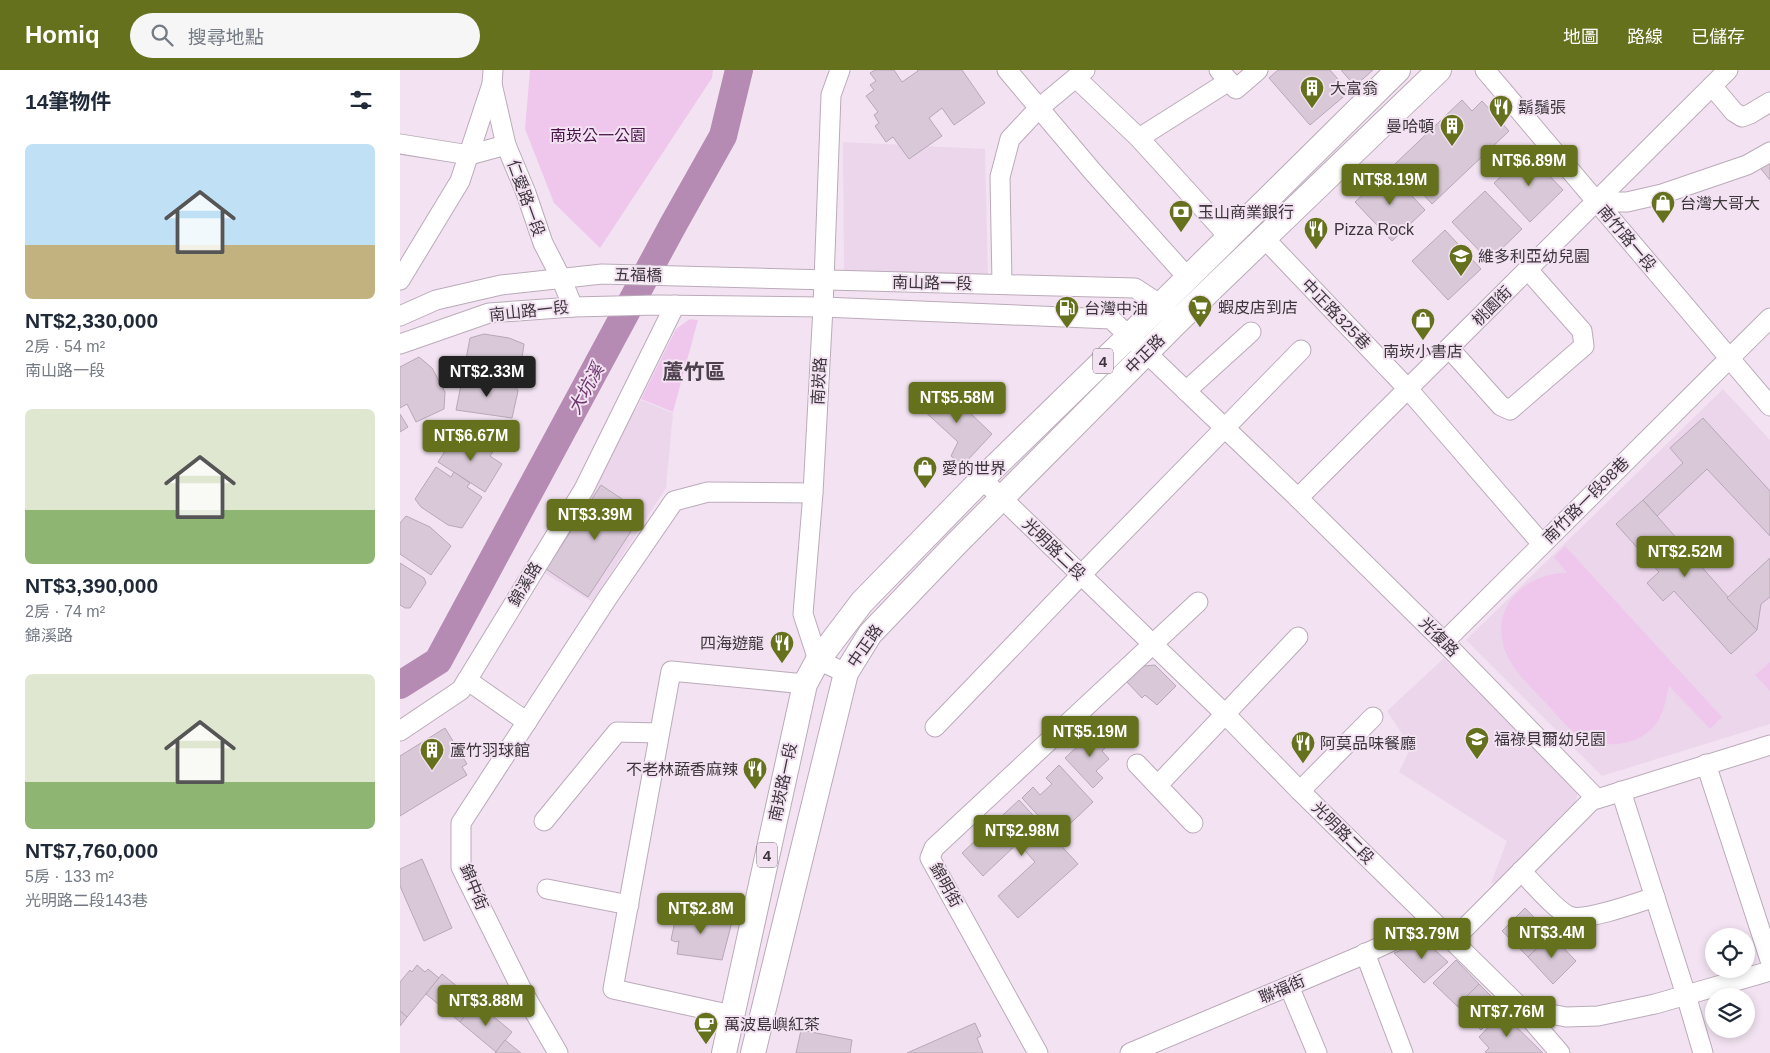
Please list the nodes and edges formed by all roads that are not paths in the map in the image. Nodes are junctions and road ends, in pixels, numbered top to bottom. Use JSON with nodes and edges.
{"nodes":[{"id":1,"x":840,"y":70,"type":"edge"},
{"id":2,"x":1007,"y":70,"type":"edge"},
{"id":3,"x":1258,"y":70,"type":"edge"},
{"id":4,"x":1398,"y":70,"type":"edge"},
{"id":5,"x":1439,"y":70,"type":"edge"},
{"id":6,"x":1485,"y":70,"type":"edge"},
{"id":7,"x":1726,"y":71,"type":"edge"},
{"id":8,"x":1080,"y":74,"type":"edge"},
{"id":9,"x":492,"y":77,"type":"edge"},
{"id":10,"x":1228,"y":80,"type":"edge"},
{"id":11,"x":1712,"y":86,"type":"junction"},
{"id":12,"x":1770,"y":102,"type":"edge"},
{"id":13,"x":1038,"y":109,"type":"junction"},
{"id":14,"x":1138,"y":138,"type":"junction"},
{"id":15,"x":400,"y":144,"type":"edge"},
{"id":16,"x":506,"y":145,"type":"junction"},
{"id":17,"x":1770,"y":152,"type":"edge"},
{"id":18,"x":469,"y":155,"type":"junction"},
{"id":19,"x":1596,"y":202,"type":"junction"},
{"id":20,"x":1229,"y":237,"type":"junction"},
{"id":21,"x":1265,"y":239,"type":"junction"},
{"id":22,"x":1528,"y":270,"type":"junction"},
{"id":23,"x":602,"y":274,"type":"joint"},
{"id":24,"x":674,"y":275,"type":"joint"},
{"id":25,"x":562,"y":278,"type":"junction"},
{"id":26,"x":1188,"y":278,"type":"junction"},
{"id":27,"x":400,"y":280,"type":"edge"},
{"id":28,"x":824,"y":281,"type":"junction"},
{"id":29,"x":1002,"y":284,"type":"junction"},
{"id":30,"x":666,"y":305,"type":"junction"},
{"id":31,"x":1161,"y":305,"type":"junction"},
{"id":32,"x":603,"y":306,"type":"joint"},
{"id":33,"x":573,"y":307,"type":"junction"},
{"id":34,"x":823,"y":307,"type":"junction"},
{"id":35,"x":400,"y":316,"type":"edge"},
{"id":36,"x":1770,"y":318,"type":"edge"},
{"id":37,"x":1177,"y":322,"type":"junction"},
{"id":38,"x":1250,"y":332,"type":"dead end"},
{"id":39,"x":1129,"y":336,"type":"junction"},
{"id":40,"x":400,"y":344,"type":"edge"},
{"id":41,"x":1449,"y":348,"type":"junction"},
{"id":42,"x":1301,"y":350,"type":"dead end"},
{"id":43,"x":1146,"y":352,"type":"junction"},
{"id":44,"x":1729,"y":358,"type":"junction"},
{"id":45,"x":1408,"y":390,"type":"junction"},
{"id":46,"x":1186,"y":391,"type":"junction"},
{"id":47,"x":1770,"y":406,"type":"edge"},
{"id":48,"x":1225,"y":429,"type":"junction"},
{"id":49,"x":982,"y":479,"type":"junction"},
{"id":50,"x":813,"y":493,"type":"junction"},
{"id":51,"x":1298,"y":498,"type":"junction"},
{"id":52,"x":1001,"y":499,"type":"junction"},
{"id":53,"x":1542,"y":544,"type":"junction"},
{"id":54,"x":1081,"y":575,"type":"junction"},
{"id":55,"x":1198,"y":602,"type":"dead end"},
{"id":56,"x":1298,"y":637,"type":"dead end"},
{"id":57,"x":1444,"y":642,"type":"junction"},
{"id":58,"x":1152,"y":644,"type":"junction"},
{"id":59,"x":818,"y":660,"type":"junction"},
{"id":60,"x":846,"y":673,"type":"junction"},
{"id":61,"x":467,"y":680,"type":"junction"},
{"id":62,"x":805,"y":684,"type":"junction"},
{"id":63,"x":1225,"y":714,"type":"junction"},
{"id":64,"x":1373,"y":717,"type":"dead end"},
{"id":65,"x":527,"y":722,"type":"junction"},
{"id":66,"x":935,"y":726,"type":"dead end"},
{"id":67,"x":400,"y":731,"type":"edge"},
{"id":68,"x":659,"y":733,"type":"junction"},
{"id":69,"x":1770,"y":745,"type":"edge"},
{"id":70,"x":1137,"y":764,"type":"dead end"},
{"id":71,"x":1706,"y":764,"type":"junction"},
{"id":72,"x":1158,"y":785,"type":"junction"},
{"id":73,"x":1300,"y":791,"type":"junction"},
{"id":74,"x":1621,"y":791,"type":"junction"},
{"id":75,"x":1594,"y":797,"type":"junction"},
{"id":76,"x":544,"y":821,"type":"dead end"},
{"id":77,"x":1193,"y":823,"type":"dead end"},
{"id":78,"x":1521,"y":870,"type":"junction"},
{"id":79,"x":547,"y":889,"type":"dead end"},
{"id":80,"x":1656,"y":898,"type":"junction"},
{"id":81,"x":629,"y":905,"type":"junction"},
{"id":82,"x":1433,"y":922,"type":"junction"},
{"id":83,"x":1453,"y":940,"type":"junction"},
{"id":84,"x":1365,"y":953,"type":"junction"},
{"id":85,"x":1770,"y":960,"type":"edge"},
{"id":86,"x":1770,"y":970,"type":"edge"},
{"id":87,"x":1289,"y":986,"type":"junction"},
{"id":88,"x":1686,"y":995,"type":"junction"},
{"id":89,"x":1521,"y":1008,"type":"junction"},
{"id":90,"x":732,"y":1015,"type":"junction"},
{"id":91,"x":558,"y":1053,"type":"edge"},
{"id":92,"x":724,"y":1053,"type":"edge"},
{"id":93,"x":753,"y":1053,"type":"edge"},
{"id":94,"x":1038,"y":1053,"type":"edge"},
{"id":95,"x":1130,"y":1053,"type":"edge"},
{"id":96,"x":1317,"y":1053,"type":"edge"},
{"id":97,"x":1403,"y":1053,"type":"edge"},
{"id":98,"x":1560,"y":1053,"type":"edge"},
{"id":99,"x":1703,"y":1053,"type":"edge"}],
"edges":[{"from":1,"to":28,"type":"street","name":"南崁路"},
{"from":2,"to":13,"type":"street"},
{"from":3,"to":10,"type":"street"},
{"from":4,"to":20,"type":"main road","name":"中正路","number":"4"},
{"from":5,"to":21,"type":"main road","name":"中正路","number":"4"},
{"from":6,"to":19,"type":"street","name":"南竹路一段"},
{"from":7,"to":11,"type":"street","name":"桃園街"},
{"from":8,"to":13,"type":"street"},
{"from":8,"to":14,"type":"street"},
{"from":9,"to":16,"type":"street","name":"仁愛路一段"},
{"from":9,"to":18,"type":"street","name":"仁愛路一段"},
{"from":10,"to":14,"type":"street"},
{"from":11,"to":12,"type":"street"},
{"from":11,"to":19,"type":"street","name":"桃園街"},
{"from":13,"to":26,"type":"street"},
{"from":13,"to":29,"type":"street"},
{"from":14,"to":20,"type":"street"},
{"from":15,"to":18,"type":"street"},
{"from":16,"to":18,"type":"street"},
{"from":16,"to":25,"type":"street","name":"仁愛路一段"},
{"from":17,"to":19,"type":"street"},
{"from":18,"to":27,"type":"street","name":"仁愛路一段"},
{"from":19,"to":22,"type":"street","name":"桃園街"},
{"from":19,"to":44,"type":"street","name":"南竹路一段"},
{"from":20,"to":26,"type":"main road","name":"中正路","number":"4"},
{"from":21,"to":37,"type":"main road","name":"中正路","number":"4"},
{"from":21,"to":45,"type":"street","name":"中正路325巷"},
{"from":22,"to":41,"type":"street","name":"桃園街"},
{"from":22,"to":41,"type":"street"},
{"from":23,"to":24,"type":"street","name":"五福橋"},
{"from":23,"to":25,"type":"street","name":"南山路一段"},
{"from":24,"to":28,"type":"street","name":"南山路一段"},
{"from":25,"to":33,"type":"street","name":"仁愛路一段"},
{"from":25,"to":35,"type":"street","name":"南山路一段"},
{"from":26,"to":31,"type":"main road","name":"中正路","number":"4"},
{"from":28,"to":29,"type":"street","name":"南山路一段"},
{"from":28,"to":34,"type":"street","name":"南崁路"},
{"from":29,"to":31,"type":"street","name":"南山路一段"},
{"from":30,"to":32,"type":"street","name":"五福橋"},
{"from":30,"to":34,"type":"street","name":"南山路一段"},
{"from":30,"to":61,"type":"street","name":"錦溪路"},
{"from":31,"to":37,"type":"street","name":"南山路一段"},
{"from":31,"to":39,"type":"main road","name":"中正路","number":"4"},
{"from":32,"to":33,"type":"street","name":"南山路一段"},
{"from":33,"to":40,"type":"street","name":"南山路一段"},
{"from":34,"to":39,"type":"street","name":"南山路一段"},
{"from":34,"to":50,"type":"street","name":"南崁路"},
{"from":36,"to":44,"type":"street","name":"南竹路一段98巷"},
{"from":37,"to":43,"type":"main road","name":"中正路","number":"4"},
{"from":38,"to":46,"type":"street"},
{"from":39,"to":43,"type":"street","name":"南山路一段"},
{"from":39,"to":49,"type":"main road","name":"中正路","number":"4"},
{"from":41,"to":45,"type":"street","name":"桃園街"},
{"from":42,"to":48,"type":"street"},
{"from":43,"to":46,"type":"street","name":"光復路"},
{"from":43,"to":52,"type":"main road","name":"中正路","number":"4"},
{"from":44,"to":47,"type":"street","name":"南竹路一段"},
{"from":44,"to":53,"type":"street","name":"南竹路一段98巷"},
{"from":45,"to":51,"type":"street","name":"桃園街"},
{"from":45,"to":53,"type":"street","name":"中正路325巷"},
{"from":46,"to":48,"type":"street","name":"光復路"},
{"from":48,"to":51,"type":"street","name":"光復路"},
{"from":48,"to":54,"type":"street"},
{"from":49,"to":52,"type":"street","name":"光明路二段"},
{"from":49,"to":59,"type":"main road","name":"中正路","number":"4"},
{"from":50,"to":59,"type":"street","name":"南崁路"},
{"from":50,"to":65,"type":"street","name":"錦中街"},
{"from":51,"to":57,"type":"street","name":"光復路"},
{"from":52,"to":54,"type":"street","name":"光明路二段"},
{"from":52,"to":60,"type":"main road","name":"中正路","number":"4"},
{"from":53,"to":57,"type":"street","name":"南竹路一段98巷"},
{"from":54,"to":58,"type":"street","name":"光明路二段"},
{"from":54,"to":66,"type":"street"},
{"from":55,"to":58,"type":"street"},
{"from":56,"to":63,"type":"street"},
{"from":57,"to":75,"type":"street","name":"光復路"},
{"from":58,"to":63,"type":"street","name":"光明路二段"},
{"from":58,"to":94,"type":"street","name":"錦明街"},
{"from":59,"to":60,"type":"street"},
{"from":59,"to":62,"type":"main road","name":"南崁路一段","number":"4"},
{"from":60,"to":93,"type":"main road","number":"4"},
{"from":61,"to":65,"type":"street"},
{"from":61,"to":67,"type":"street","name":"錦溪路"},
{"from":62,"to":68,"type":"street"},
{"from":62,"to":90,"type":"main road","name":"南崁路一段","number":"4"},
{"from":63,"to":72,"type":"street"},
{"from":63,"to":73,"type":"street","name":"光明路二段"},
{"from":64,"to":73,"type":"street"},
{"from":65,"to":91,"type":"street","name":"錦中街"},
{"from":68,"to":76,"type":"street"},
{"from":68,"to":81,"type":"street"},
{"from":69,"to":71,"type":"street"},
{"from":70,"to":72,"type":"street"},
{"from":71,"to":74,"type":"street"},
{"from":71,"to":85,"type":"street"},
{"from":72,"to":77,"type":"street"},
{"from":73,"to":82,"type":"street","name":"光明路二段"},
{"from":74,"to":75,"type":"street"},
{"from":74,"to":80,"type":"street"},
{"from":75,"to":78,"type":"street"},
{"from":78,"to":80,"type":"street"},
{"from":78,"to":83,"type":"street"},
{"from":79,"to":81,"type":"street"},
{"from":80,"to":88,"type":"street"},
{"from":81,"to":90,"type":"street"},
{"from":82,"to":83,"type":"street","name":"光明路二段"},
{"from":82,"to":84,"type":"street","name":"聯福街"},
{"from":83,"to":89,"type":"street","name":"光明路二段"},
{"from":84,"to":87,"type":"street","name":"聯福街"},
{"from":84,"to":97,"type":"street"},
{"from":86,"to":88,"type":"street"},
{"from":87,"to":95,"type":"street","name":"聯福街"},
{"from":87,"to":96,"type":"street"},
{"from":88,"to":89,"type":"street"},
{"from":88,"to":99,"type":"street"},
{"from":89,"to":98,"type":"street","name":"光明路二段"},
{"from":90,"to":92,"type":"main road","name":"南崁路一段","number":"4"}]}
